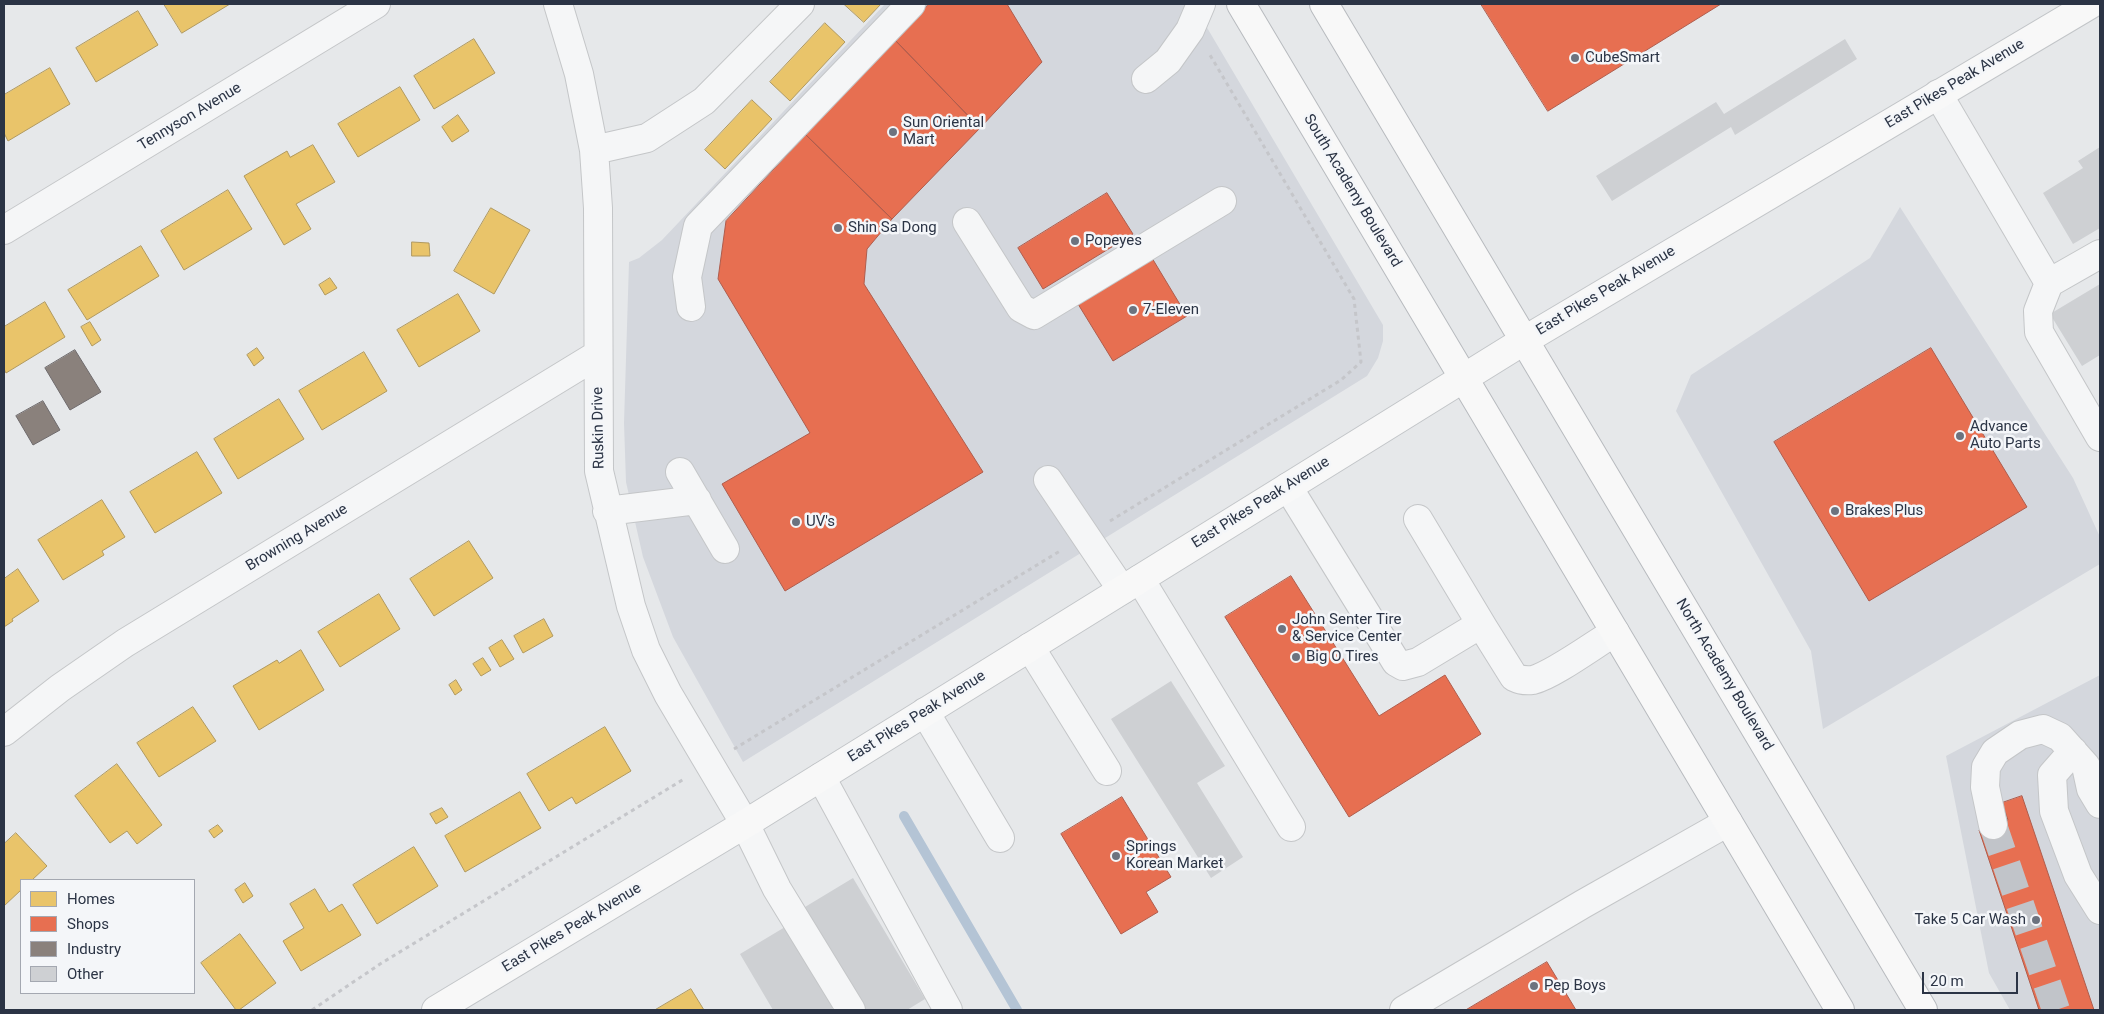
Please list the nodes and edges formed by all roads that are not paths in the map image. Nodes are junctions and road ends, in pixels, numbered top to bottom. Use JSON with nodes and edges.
{"nodes":[{"id":1,"x":376,"y":4,"type":"edge"},
{"id":2,"x":558,"y":4,"type":"edge"},
{"id":3,"x":800,"y":4,"type":"edge"},
{"id":4,"x":911,"y":4,"type":"edge"},
{"id":5,"x":1241,"y":4,"type":"edge"},
{"id":6,"x":1324,"y":4,"type":"edge"},
{"id":7,"x":2091,"y":4,"type":"edge"},
{"id":8,"x":1196,"y":15,"type":"edge"},
{"id":9,"x":1146,"y":79,"type":"dead end"},
{"id":10,"x":1938,"y":94,"type":"junction"},
{"id":11,"x":594,"y":150,"type":"junction"},
{"id":12,"x":1222,"y":201,"type":"dead end"},
{"id":13,"x":967,"y":222,"type":"dead end"},
{"id":14,"x":4,"y":230,"type":"edge"},
{"id":15,"x":2100,"y":254,"type":"edge"},
{"id":16,"x":2049,"y":283,"type":"junction"},
{"id":17,"x":690,"y":307,"type":"dead end"},
{"id":18,"x":1525,"y":340,"type":"junction"},
{"id":19,"x":597,"y":355,"type":"junction"},
{"id":20,"x":1464,"y":378,"type":"junction"},
{"id":21,"x":2100,"y":437,"type":"edge"},
{"id":22,"x":680,"y":472,"type":"dead end"},
{"id":23,"x":1048,"y":480,"type":"dead end"},
{"id":24,"x":1288,"y":486,"type":"junction"},
{"id":25,"x":697,"y":500,"type":"junction"},
{"id":26,"x":607,"y":511,"type":"junction"},
{"id":27,"x":1418,"y":519,"type":"dead end"},
{"id":28,"x":725,"y":549,"type":"dead end"},
{"id":29,"x":1131,"y":584,"type":"junction"},
{"id":30,"x":1484,"y":629,"type":"junction"},
{"id":31,"x":1615,"y":632,"type":"junction"},
{"id":32,"x":1030,"y":647,"type":"junction"},
{"id":33,"x":925,"y":712,"type":"junction"},
{"id":34,"x":4,"y":732,"type":"edge"},
{"id":35,"x":2073,"y":751,"type":"junction"},
{"id":36,"x":1108,"y":771,"type":"dead end"},
{"id":37,"x":821,"y":777,"type":"junction"},
{"id":38,"x":2100,"y":804,"type":"edge"},
{"id":39,"x":1728,"y":822,"type":"junction"},
{"id":40,"x":745,"y":824,"type":"junction"},
{"id":41,"x":1993,"y":825,"type":"tunnel mouth"},
{"id":42,"x":1291,"y":827,"type":"dead end"},
{"id":43,"x":1000,"y":838,"type":"dead end"},
{"id":44,"x":2100,"y":910,"type":"edge"},
{"id":45,"x":451,"y":1006,"type":"edge"},
{"id":46,"x":851,"y":1010,"type":"edge"},
{"id":47,"x":948,"y":1010,"type":"edge"},
{"id":48,"x":1404,"y":1010,"type":"edge"},
{"id":49,"x":1840,"y":1010,"type":"edge"},
{"id":50,"x":1923,"y":1010,"type":"edge"}],
"edges":[{"from":1,"to":14,"type":"street","name":"Tennyson Avenue"},
{"from":2,"to":11,"type":"street","name":"Ruskin Drive"},
{"from":3,"to":11,"type":"street"},
{"from":4,"to":17,"type":"street"},
{"from":5,"to":20,"type":"main road","name":"South Academy Boulevard"},
{"from":6,"to":18,"type":"main road"},
{"from":7,"to":10,"type":"main road","name":"East Pikes Peak Avenue"},
{"from":8,"to":9,"type":"street"},
{"from":10,"to":16,"type":"street"},
{"from":10,"to":18,"type":"main road","name":"East Pikes Peak Avenue"},
{"from":11,"to":19,"type":"street","name":"Ruskin Drive"},
{"from":12,"to":13,"type":"street"},
{"from":15,"to":16,"type":"street"},
{"from":16,"to":21,"type":"street"},
{"from":18,"to":20,"type":"main road","name":"East Pikes Peak Avenue"},
{"from":18,"to":50,"type":"main road","name":"North Academy Boulevard"},
{"from":19,"to":26,"type":"street","name":"Ruskin Drive"},
{"from":19,"to":34,"type":"street","name":"Browning Avenue"},
{"from":20,"to":24,"type":"main road","name":"East Pikes Peak Avenue"},
{"from":20,"to":31,"type":"main road"},
{"from":22,"to":25,"type":"street"},
{"from":23,"to":29,"type":"street"},
{"from":24,"to":29,"type":"main road","name":"East Pikes Peak Avenue"},
{"from":24,"to":30,"type":"street"},
{"from":25,"to":26,"type":"street"},
{"from":25,"to":28,"type":"street"},
{"from":26,"to":40,"type":"street","name":"Ruskin Drive"},
{"from":27,"to":30,"type":"street"},
{"from":29,"to":32,"type":"main road","name":"East Pikes Peak Avenue"},
{"from":29,"to":42,"type":"street"},
{"from":30,"to":31,"type":"street"},
{"from":31,"to":39,"type":"main road"},
{"from":32,"to":33,"type":"main road","name":"East Pikes Peak Avenue"},
{"from":32,"to":36,"type":"street"},
{"from":33,"to":37,"type":"main road","name":"East Pikes Peak Avenue"},
{"from":33,"to":43,"type":"street"},
{"from":35,"to":38,"type":"street"},
{"from":35,"to":41,"type":"street"},
{"from":35,"to":44,"type":"street"},
{"from":37,"to":40,"type":"main road","name":"East Pikes Peak Avenue"},
{"from":37,"to":47,"type":"street"},
{"from":39,"to":48,"type":"street"},
{"from":39,"to":49,"type":"main road"},
{"from":40,"to":45,"type":"main road","name":"East Pikes Peak Avenue"},
{"from":40,"to":46,"type":"street","name":"Ruskin Drive"}]}
